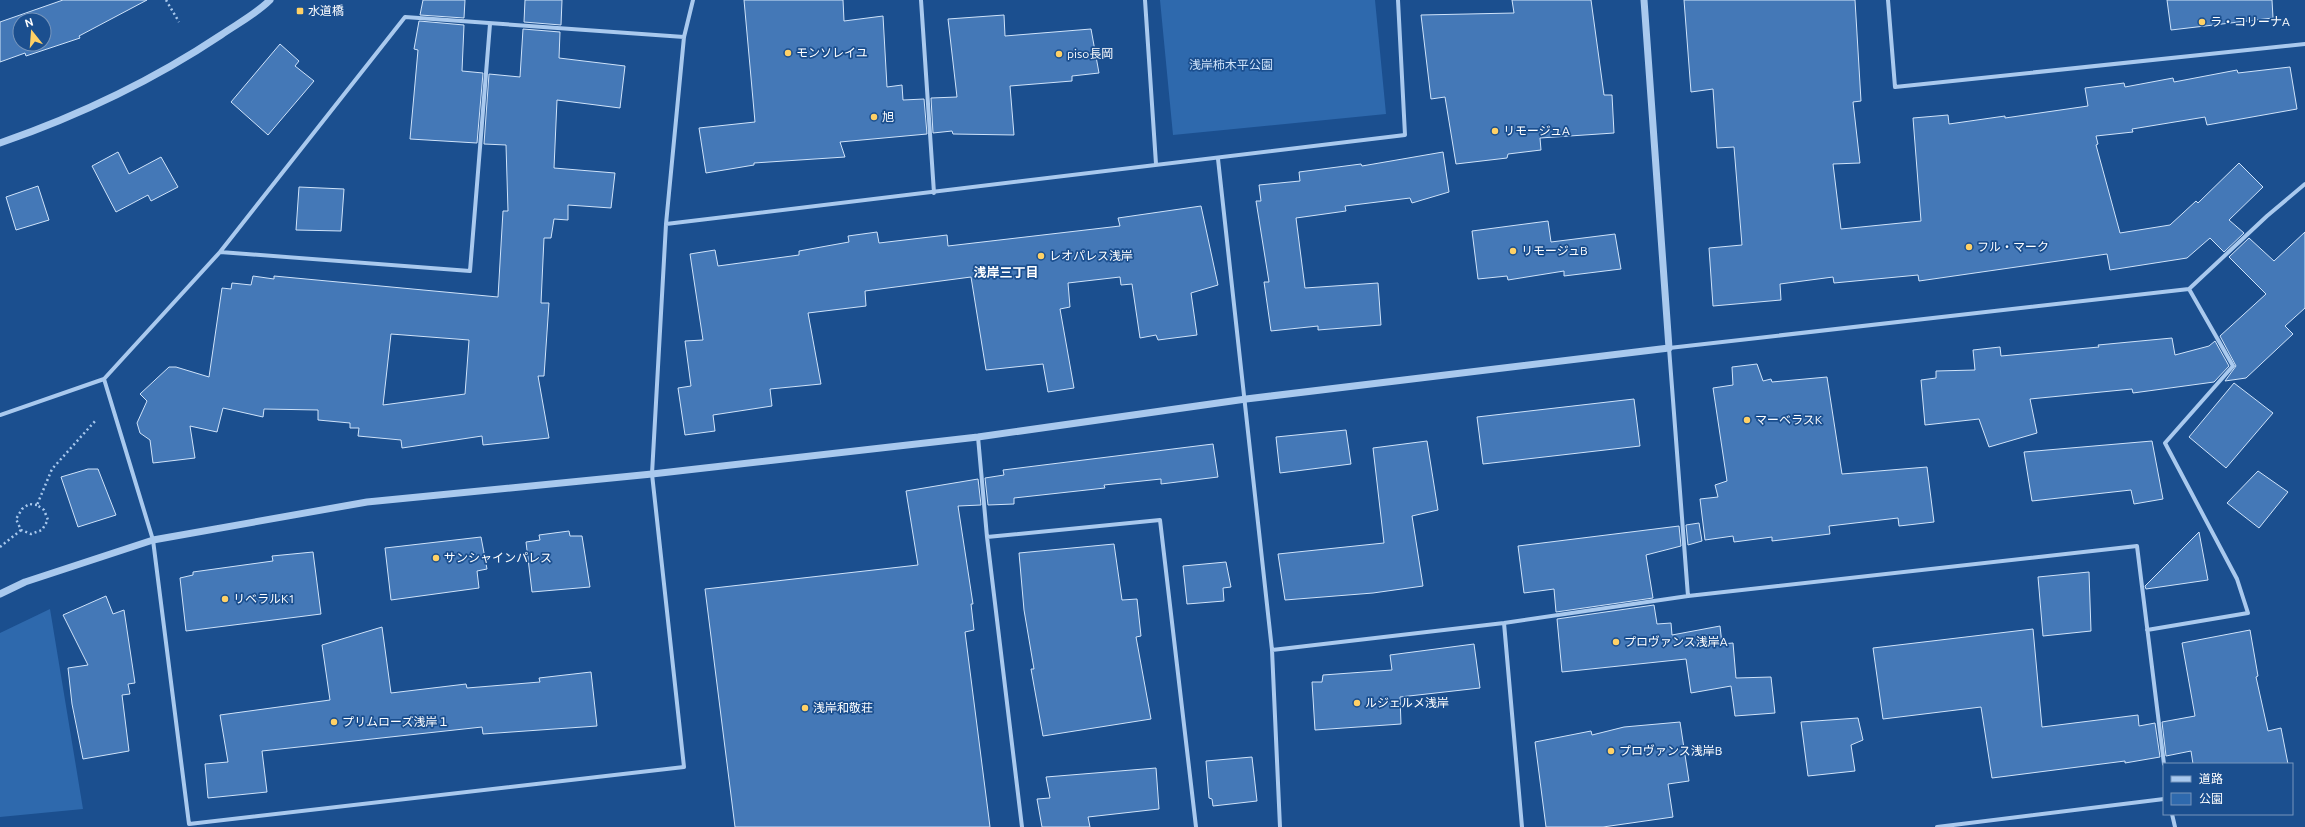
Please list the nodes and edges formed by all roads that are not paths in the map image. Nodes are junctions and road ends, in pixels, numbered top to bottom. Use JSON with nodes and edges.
{"nodes":[{"id":1,"x":270,"y":0,"type":"edge"},
{"id":2,"x":693,"y":0,"type":"edge"},
{"id":3,"x":921,"y":0,"type":"edge"},
{"id":4,"x":1145,"y":0,"type":"edge"},
{"id":5,"x":1398,"y":0,"type":"edge"},
{"id":6,"x":1644,"y":0,"type":"edge"},
{"id":7,"x":1888,"y":0,"type":"edge"},
{"id":8,"x":490,"y":24,"type":"junction"},
{"id":9,"x":684,"y":37,"type":"junction"},
{"id":10,"x":2305,"y":44,"type":"edge"},
{"id":11,"x":0,"y":143,"type":"edge"},
{"id":12,"x":1218,"y":158,"type":"junction"},
{"id":13,"x":1156,"y":164,"type":"junction"},
{"id":14,"x":2305,"y":184,"type":"edge"},
{"id":15,"x":934,"y":193,"type":"junction"},
{"id":16,"x":666,"y":224,"type":"junction"},
{"id":17,"x":220,"y":252,"type":"junction"},
{"id":18,"x":2190,"y":289,"type":"junction"},
{"id":19,"x":1669,"y":348,"type":"junction"},
{"id":20,"x":104,"y":379,"type":"junction"},
{"id":21,"x":1246,"y":399,"type":"junction"},
{"id":22,"x":0,"y":415,"type":"edge"},
{"id":23,"x":978,"y":437,"type":"junction"},
{"id":24,"x":652,"y":474,"type":"junction"},
{"id":25,"x":987,"y":537,"type":"junction"},
{"id":26,"x":153,"y":540,"type":"junction"},
{"id":27,"x":0,"y":594,"type":"edge"},
{"id":28,"x":1688,"y":596,"type":"junction"},
{"id":29,"x":1504,"y":623,"type":"junction"},
{"id":30,"x":2147,"y":630,"type":"junction"},
{"id":31,"x":1272,"y":650,"type":"junction"},
{"id":32,"x":2164,"y":763,"type":"edge"},
{"id":33,"x":2163,"y":799,"type":"edge"},
{"id":34,"x":2172,"y":815,"type":"edge"},
{"id":35,"x":1022,"y":827,"type":"edge"},
{"id":36,"x":1196,"y":827,"type":"edge"},
{"id":37,"x":1280,"y":827,"type":"edge"},
{"id":38,"x":1522,"y":827,"type":"edge"},
{"id":39,"x":1937,"y":827,"type":"edge"},
{"id":40,"x":2175,"y":827,"type":"edge"}],
"edges":[{"from":1,"to":11,"type":"street"},
{"from":2,"to":9,"type":"street"},
{"from":3,"to":15,"type":"street"},
{"from":4,"to":13,"type":"street"},
{"from":5,"to":12,"type":"street"},
{"from":6,"to":19,"type":"street"},
{"from":7,"to":10,"type":"street"},
{"from":8,"to":9,"type":"street"},
{"from":8,"to":17,"type":"street"},
{"from":8,"to":17,"type":"street"},
{"from":9,"to":16,"type":"street"},
{"from":12,"to":13,"type":"street"},
{"from":12,"to":21,"type":"street"},
{"from":13,"to":15,"type":"street"},
{"from":14,"to":18,"type":"street"},
{"from":15,"to":16,"type":"street"},
{"from":16,"to":24,"type":"street"},
{"from":17,"to":20,"type":"street"},
{"from":18,"to":19,"type":"street"},
{"from":18,"to":30,"type":"street"},
{"from":19,"to":21,"type":"street"},
{"from":19,"to":28,"type":"street"},
{"from":20,"to":22,"type":"street"},
{"from":20,"to":26,"type":"street"},
{"from":21,"to":23,"type":"street"},
{"from":21,"to":31,"type":"street"},
{"from":23,"to":24,"type":"street"},
{"from":23,"to":25,"type":"street"},
{"from":24,"to":26,"type":"street"},
{"from":24,"to":26,"type":"street"},
{"from":25,"to":35,"type":"street"},
{"from":25,"to":36,"type":"street"},
{"from":26,"to":27,"type":"street"},
{"from":28,"to":29,"type":"street"},
{"from":28,"to":30,"type":"street"},
{"from":29,"to":31,"type":"street"},
{"from":29,"to":38,"type":"street"},
{"from":30,"to":32,"type":"street"},
{"from":31,"to":37,"type":"street"},
{"from":33,"to":39,"type":"street"},
{"from":34,"to":40,"type":"street"}]}
